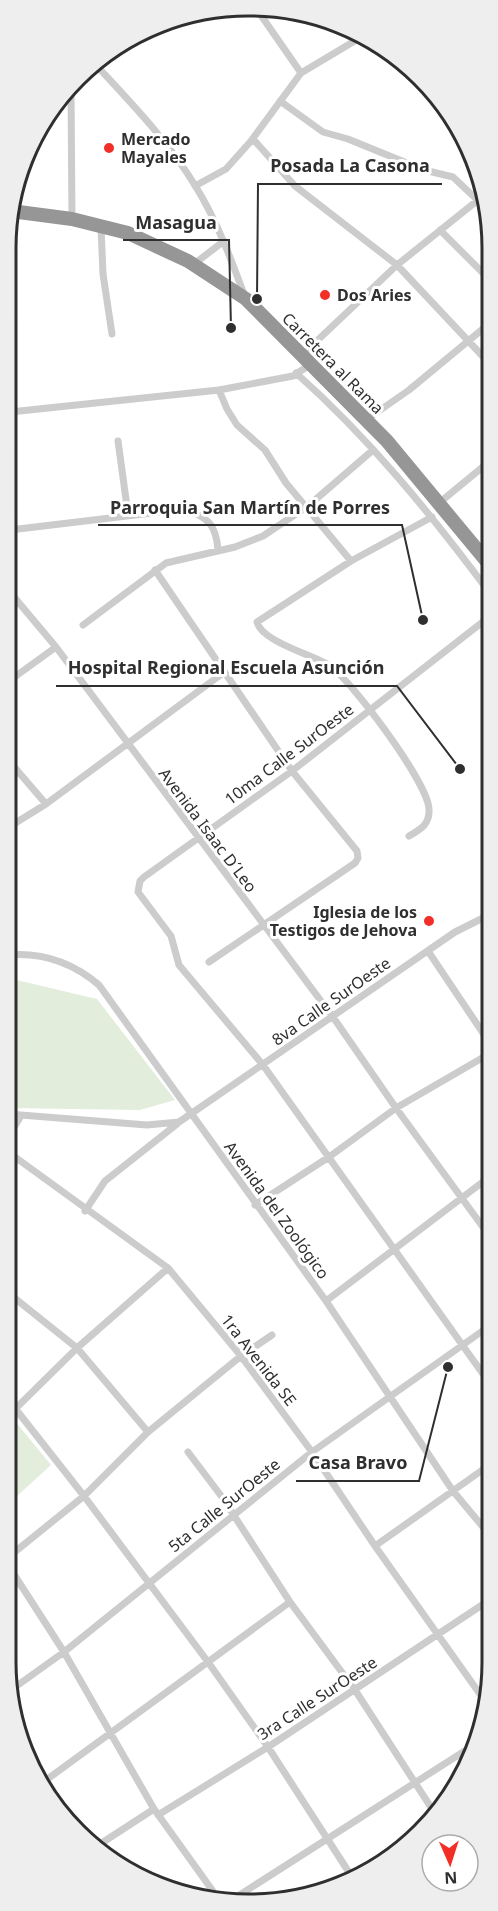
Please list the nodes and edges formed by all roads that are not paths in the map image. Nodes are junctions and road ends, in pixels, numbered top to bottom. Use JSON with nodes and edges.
{"nodes":[{"id":1,"x":262,"y":17,"type":"edge"},
{"id":2,"x":354,"y":41,"type":"edge"},
{"id":3,"x":101,"y":70,"type":"edge"},
{"id":4,"x":301,"y":73,"type":"junction"},
{"id":5,"x":71,"y":100,"type":"edge"},
{"id":6,"x":280,"y":101,"type":"junction"},
{"id":7,"x":253,"y":139,"type":"junction"},
{"id":8,"x":195,"y":186,"type":"junction"},
{"id":9,"x":475,"y":193,"type":"edge"},
{"id":10,"x":477,"y":202,"type":"edge"},
{"id":11,"x":19,"y":213,"type":"edge"},
{"id":12,"x":72,"y":219,"type":"junction"},
{"id":13,"x":101,"y":226,"type":"junction"},
{"id":14,"x":440,"y":230,"type":"junction"},
{"id":15,"x":224,"y":241,"type":"junction"},
{"id":16,"x":194,"y":264,"type":"junction"},
{"id":17,"x":397,"y":264,"type":"junction"},
{"id":18,"x":482,"y":272,"type":"edge"},
{"id":19,"x":246,"y":299,"type":"junction"},
{"id":20,"x":482,"y":330,"type":"edge"},
{"id":21,"x":112,"y":334,"type":"dead end"},
{"id":22,"x":469,"y":342,"type":"junction"},
{"id":23,"x":482,"y":356,"type":"edge"},
{"id":24,"x":307,"y":359,"type":"junction"},
{"id":25,"x":296,"y":374,"type":"junction"},
{"id":26,"x":219,"y":390,"type":"junction"},
{"id":27,"x":16,"y":411,"type":"edge"},
{"id":28,"x":366,"y":420,"type":"junction"},
{"id":29,"x":118,"y":441,"type":"dead end"},
{"id":30,"x":373,"y":450,"type":"junction"},
{"id":31,"x":482,"y":468,"type":"edge"},
{"id":32,"x":439,"y":503,"type":"junction"},
{"id":33,"x":308,"y":506,"type":"junction"},
{"id":34,"x":128,"y":514,"type":"junction"},
{"id":35,"x":432,"y":517,"type":"junction"},
{"id":36,"x":16,"y":529,"type":"edge"},
{"id":37,"x":218,"y":550,"type":"junction"},
{"id":38,"x":482,"y":555,"type":"edge"},
{"id":39,"x":351,"y":561,"type":"junction"},
{"id":40,"x":154,"y":570,"type":"junction"},
{"id":41,"x":482,"y":582,"type":"edge"},
{"id":42,"x":16,"y":599,"type":"edge"},
{"id":43,"x":482,"y":622,"type":"edge"},
{"id":44,"x":83,"y":626,"type":"dead end"},
{"id":45,"x":56,"y":647,"type":"junction"},
{"id":46,"x":223,"y":673,"type":"junction"},
{"id":47,"x":16,"y":676,"type":"edge"},
{"id":48,"x":371,"y":709,"type":"junction"},
{"id":49,"x":126,"y":743,"type":"junction"},
{"id":50,"x":16,"y":769,"type":"edge"},
{"id":51,"x":292,"y":771,"type":"junction"},
{"id":52,"x":46,"y":804,"type":"junction"},
{"id":53,"x":16,"y":823,"type":"edge"},
{"id":54,"x":410,"y":836,"type":"dead end"},
{"id":55,"x":197,"y":838,"type":"junction"},
{"id":56,"x":482,"y":918,"type":"edge"},
{"id":57,"x":264,"y":926,"type":"junction"},
{"id":58,"x":428,"y":951,"type":"junction"},
{"id":59,"x":16,"y":955,"type":"edge"},
{"id":60,"x":209,"y":962,"type":"dead end"},
{"id":61,"x":333,"y":1017,"type":"junction"},
{"id":62,"x":482,"y":1032,"type":"edge"},
{"id":63,"x":482,"y":1058,"type":"edge"},
{"id":64,"x":263,"y":1065,"type":"junction"},
{"id":65,"x":396,"y":1108,"type":"junction"},
{"id":66,"x":191,"y":1113,"type":"junction"},
{"id":67,"x":16,"y":1115,"type":"edge"},
{"id":68,"x":21,"y":1116,"type":"junction"},
{"id":69,"x":179,"y":1122,"type":"junction"},
{"id":70,"x":16,"y":1124,"type":"edge"},
{"id":71,"x":329,"y":1157,"type":"junction"},
{"id":72,"x":16,"y":1158,"type":"edge"},
{"id":73,"x":482,"y":1182,"type":"edge"},
{"id":74,"x":462,"y":1197,"type":"junction"},
{"id":75,"x":255,"y":1205,"type":"junction"},
{"id":76,"x":85,"y":1211,"type":"junction"},
{"id":77,"x":482,"y":1225,"type":"edge"},
{"id":78,"x":392,"y":1249,"type":"junction"},
{"id":79,"x":168,"y":1268,"type":"junction"},
{"id":80,"x":16,"y":1299,"type":"edge"},
{"id":81,"x":326,"y":1301,"type":"junction"},
{"id":82,"x":482,"y":1331,"type":"edge"},
{"id":83,"x":272,"y":1335,"type":"dead end"},
{"id":84,"x":463,"y":1344,"type":"junction"},
{"id":85,"x":76,"y":1348,"type":"junction"},
{"id":86,"x":241,"y":1356,"type":"junction"},
{"id":87,"x":482,"y":1372,"type":"edge"},
{"id":88,"x":392,"y":1398,"type":"junction"},
{"id":89,"x":16,"y":1408,"type":"edge"},
{"id":90,"x":16,"y":1412,"type":"edge"},
{"id":91,"x":148,"y":1432,"type":"junction"},
{"id":92,"x":188,"y":1452,"type":"dead end"},
{"id":93,"x":312,"y":1452,"type":"junction"},
{"id":94,"x":482,"y":1470,"type":"edge"},
{"id":95,"x":453,"y":1491,"type":"junction"},
{"id":96,"x":84,"y":1496,"type":"junction"},
{"id":97,"x":233,"y":1514,"type":"junction"},
{"id":98,"x":482,"y":1526,"type":"edge"},
{"id":99,"x":375,"y":1546,"type":"junction"},
{"id":100,"x":16,"y":1553,"type":"edge"},
{"id":101,"x":16,"y":1577,"type":"edge"},
{"id":102,"x":150,"y":1584,"type":"junction"},
{"id":103,"x":290,"y":1602,"type":"junction"},
{"id":104,"x":482,"y":1605,"type":"edge"},
{"id":105,"x":439,"y":1634,"type":"junction"},
{"id":106,"x":64,"y":1652,"type":"junction"},
{"id":107,"x":208,"y":1662,"type":"junction"},
{"id":108,"x":18,"y":1685,"type":"edge"},
{"id":109,"x":355,"y":1690,"type":"junction"},
{"id":110,"x":480,"y":1693,"type":"edge"},
{"id":111,"x":111,"y":1735,"type":"junction"},
{"id":112,"x":268,"y":1747,"type":"junction"},
{"id":113,"x":464,"y":1752,"type":"edge"},
{"id":114,"x":48,"y":1779,"type":"edge"},
{"id":115,"x":414,"y":1784,"type":"junction"},
{"id":116,"x":430,"y":1807,"type":"edge"},
{"id":117,"x":156,"y":1812,"type":"junction"},
{"id":118,"x":328,"y":1839,"type":"junction"},
{"id":119,"x":103,"y":1843,"type":"edge"},
{"id":120,"x":349,"y":1872,"type":"edge"},
{"id":121,"x":213,"y":1892,"type":"edge"},
{"id":122,"x":241,"y":1894,"type":"edge"}],
"edges":[{"from":1,"to":4,"type":"street"},
{"from":2,"to":4,"type":"street"},
{"from":3,"to":8,"type":"street"},
{"from":4,"to":6,"type":"street"},
{"from":5,"to":12,"type":"street"},
{"from":6,"to":7,"type":"street"},
{"from":6,"to":9,"type":"street"},
{"from":7,"to":8,"type":"street"},
{"from":7,"to":17,"type":"street"},
{"from":8,"to":15,"type":"street"},
{"from":10,"to":14,"type":"street"},
{"from":11,"to":12,"type":"highway","name":"Carretera al Rama"},
{"from":12,"to":13,"type":"highway","name":"Carretera al Rama"},
{"from":13,"to":16,"type":"highway","name":"Carretera al Rama"},
{"from":13,"to":21,"type":"street"},
{"from":14,"to":17,"type":"street"},
{"from":14,"to":18,"type":"street"},
{"from":15,"to":16,"type":"street"},
{"from":15,"to":19,"type":"street"},
{"from":16,"to":19,"type":"highway","name":"Carretera al Rama"},
{"from":17,"to":22,"type":"street"},
{"from":17,"to":24,"type":"street"},
{"from":19,"to":24,"type":"highway","name":"Carretera al Rama"},
{"from":20,"to":22,"type":"street"},
{"from":22,"to":23,"type":"street"},
{"from":22,"to":28,"type":"street"},
{"from":24,"to":25,"type":"street"},
{"from":24,"to":28,"type":"highway","name":"Carretera al Rama"},
{"from":25,"to":26,"type":"street"},
{"from":25,"to":30,"type":"street"},
{"from":26,"to":27,"type":"street"},
{"from":26,"to":33,"type":"street"},
{"from":28,"to":32,"type":"highway","name":"Carretera al Rama"},
{"from":29,"to":34,"type":"street"},
{"from":30,"to":33,"type":"street"},
{"from":30,"to":35,"type":"street"},
{"from":31,"to":32,"type":"street"},
{"from":32,"to":38,"type":"highway","name":"Carretera al Rama"},
{"from":33,"to":37,"type":"street"},
{"from":33,"to":39,"type":"street"},
{"from":34,"to":36,"type":"street"},
{"from":34,"to":37,"type":"street"},
{"from":35,"to":39,"type":"street"},
{"from":35,"to":41,"type":"street"},
{"from":37,"to":40,"type":"street"},
{"from":39,"to":48,"type":"street"},
{"from":40,"to":44,"type":"street"},
{"from":40,"to":46,"type":"street"},
{"from":42,"to":45,"type":"street","name":"Avenida Isaac D´Leo"},
{"from":43,"to":48,"type":"street","name":"10ma Calle SurOeste"},
{"from":45,"to":47,"type":"street"},
{"from":45,"to":49,"type":"street","name":"Avenida Isaac D´Leo"},
{"from":46,"to":49,"type":"street"},
{"from":46,"to":51,"type":"street"},
{"from":48,"to":51,"type":"street","name":"10ma Calle SurOeste"},
{"from":48,"to":54,"type":"street"},
{"from":49,"to":52,"type":"street"},
{"from":49,"to":55,"type":"street","name":"Avenida Isaac D´Leo"},
{"from":50,"to":52,"type":"street"},
{"from":51,"to":55,"type":"street","name":"10ma Calle SurOeste"},
{"from":51,"to":57,"type":"street"},
{"from":52,"to":53,"type":"street"},
{"from":55,"to":57,"type":"street","name":"Avenida Isaac D´Leo"},
{"from":55,"to":64,"type":"street","name":"10ma Calle SurOeste"},
{"from":56,"to":58,"type":"street","name":"8va Calle SurOeste"},
{"from":57,"to":60,"type":"street"},
{"from":57,"to":61,"type":"street","name":"Avenida Isaac D´Leo"},
{"from":58,"to":61,"type":"street","name":"8va Calle SurOeste"},
{"from":58,"to":62,"type":"street"},
{"from":59,"to":66,"type":"street","name":"Avenida del Zoológico"},
{"from":61,"to":64,"type":"street","name":"8va Calle SurOeste"},
{"from":61,"to":65,"type":"street","name":"Avenida Isaac D´Leo"},
{"from":63,"to":65,"type":"street"},
{"from":64,"to":66,"type":"street","name":"8va Calle SurOeste"},
{"from":64,"to":71,"type":"street"},
{"from":65,"to":71,"type":"street"},
{"from":65,"to":74,"type":"street","name":"Avenida Isaac D´Leo"},
{"from":66,"to":69,"type":"street","name":"8va Calle SurOeste"},
{"from":66,"to":75,"type":"street","name":"Avenida del Zoológico"},
{"from":67,"to":68,"type":"street"},
{"from":68,"to":69,"type":"street"},
{"from":68,"to":70,"type":"street"},
{"from":69,"to":76,"type":"street","name":"8va Calle SurOeste"},
{"from":71,"to":75,"type":"street"},
{"from":71,"to":78,"type":"street"},
{"from":72,"to":76,"type":"street","name":"1ra Avenida SE"},
{"from":73,"to":74,"type":"street"},
{"from":74,"to":77,"type":"street","name":"Avenida Isaac D´Leo"},
{"from":74,"to":78,"type":"street"},
{"from":75,"to":81,"type":"street","name":"Avenida del Zoológico"},
{"from":76,"to":79,"type":"street","name":"1ra Avenida SE"},
{"from":78,"to":81,"type":"street"},
{"from":78,"to":84,"type":"street"},
{"from":79,"to":85,"type":"street"},
{"from":79,"to":86,"type":"street","name":"1ra Avenida SE"},
{"from":80,"to":85,"type":"street"},
{"from":81,"to":88,"type":"street","name":"Avenida del Zoológico"},
{"from":82,"to":84,"type":"street","name":"5ta Calle SurOeste"},
{"from":83,"to":86,"type":"street"},
{"from":84,"to":87,"type":"street"},
{"from":84,"to":88,"type":"street","name":"5ta Calle SurOeste"},
{"from":85,"to":89,"type":"street"},
{"from":85,"to":91,"type":"street"},
{"from":86,"to":91,"type":"street"},
{"from":86,"to":93,"type":"street","name":"1ra Avenida SE"},
{"from":88,"to":93,"type":"street","name":"5ta Calle SurOeste"},
{"from":88,"to":95,"type":"street","name":"Avenida del Zoológico"},
{"from":90,"to":96,"type":"street"},
{"from":91,"to":96,"type":"street"},
{"from":92,"to":97,"type":"street"},
{"from":93,"to":97,"type":"street","name":"5ta Calle SurOeste"},
{"from":93,"to":99,"type":"street","name":"1ra Avenida SE"},
{"from":94,"to":95,"type":"street"},
{"from":95,"to":98,"type":"street","name":"Avenida del Zoológico"},
{"from":95,"to":99,"type":"street"},
{"from":96,"to":100,"type":"street"},
{"from":96,"to":102,"type":"street"},
{"from":97,"to":102,"type":"street","name":"5ta Calle SurOeste"},
{"from":97,"to":103,"type":"street"},
{"from":99,"to":105,"type":"street","name":"1ra Avenida SE"},
{"from":101,"to":106,"type":"street"},
{"from":102,"to":106,"type":"street","name":"5ta Calle SurOeste"},
{"from":102,"to":107,"type":"street"},
{"from":103,"to":107,"type":"street"},
{"from":103,"to":109,"type":"street"},
{"from":104,"to":105,"type":"street","name":"3ra Calle SurOeste"},
{"from":105,"to":109,"type":"street","name":"3ra Calle SurOeste"},
{"from":105,"to":110,"type":"street","name":"1ra Avenida SE"},
{"from":106,"to":108,"type":"street","name":"5ta Calle SurOeste"},
{"from":106,"to":111,"type":"street"},
{"from":107,"to":111,"type":"street"},
{"from":107,"to":112,"type":"street"},
{"from":109,"to":112,"type":"street","name":"3ra Calle SurOeste"},
{"from":109,"to":115,"type":"street"},
{"from":111,"to":114,"type":"street"},
{"from":111,"to":117,"type":"street"},
{"from":112,"to":117,"type":"street","name":"3ra Calle SurOeste"},
{"from":112,"to":118,"type":"street"},
{"from":113,"to":115,"type":"street"},
{"from":115,"to":116,"type":"street"},
{"from":115,"to":118,"type":"street"},
{"from":117,"to":119,"type":"street","name":"3ra Calle SurOeste"},
{"from":117,"to":121,"type":"street"},
{"from":118,"to":120,"type":"street"},
{"from":118,"to":122,"type":"street"}]}
